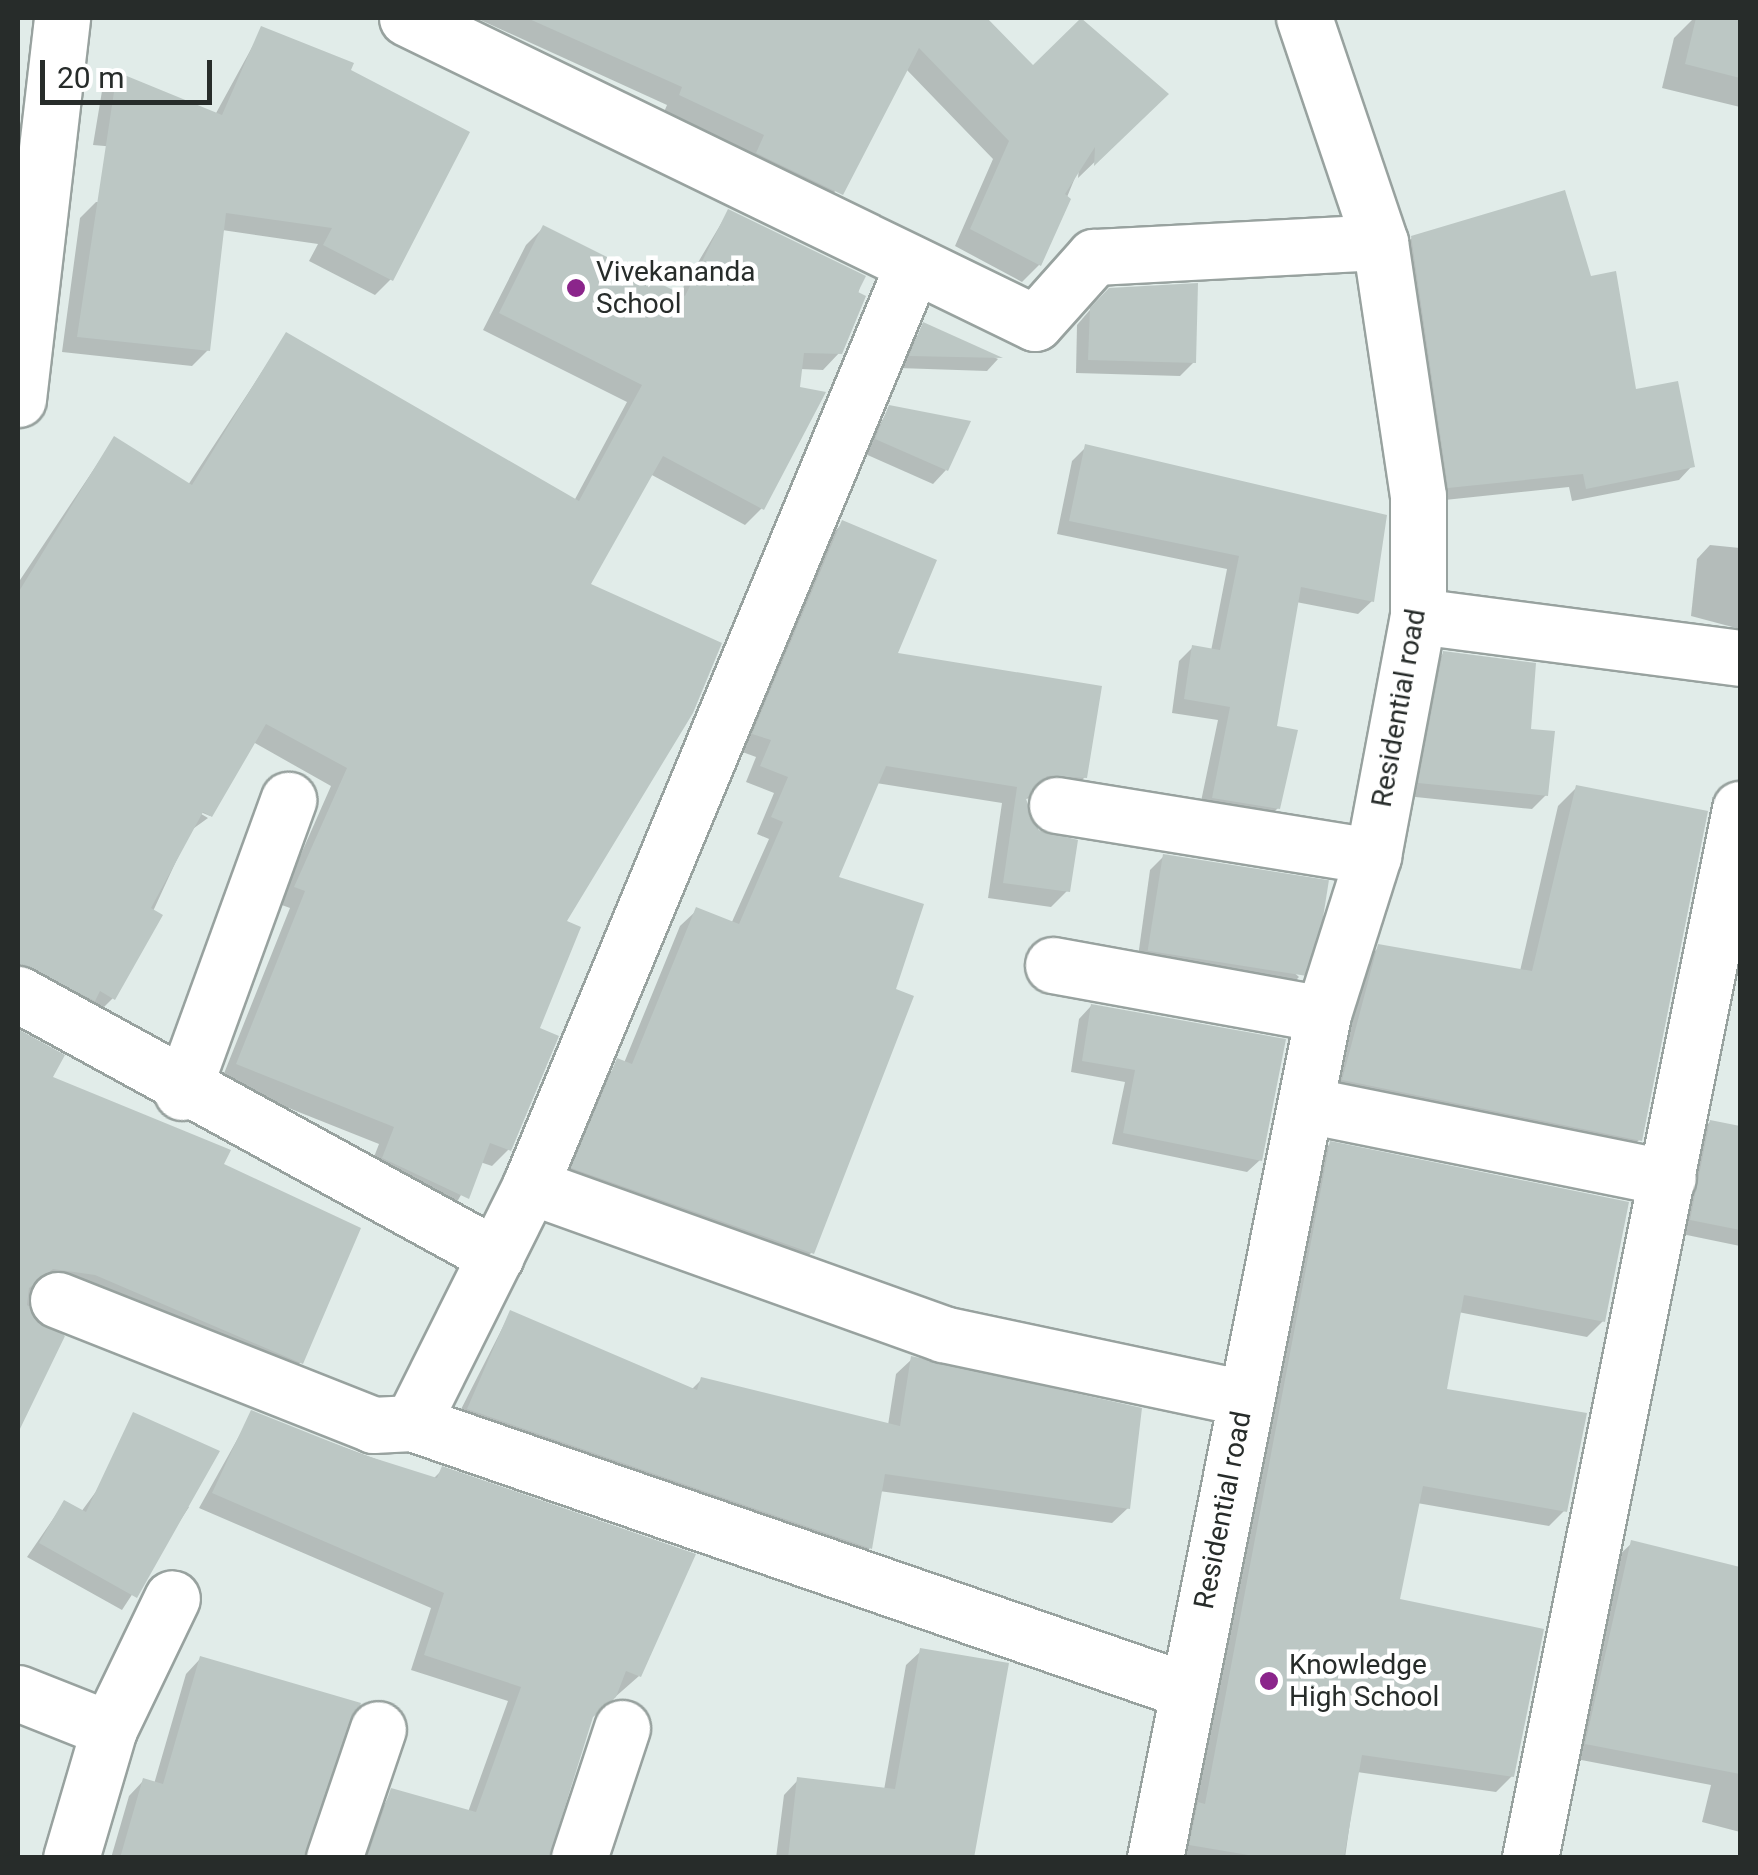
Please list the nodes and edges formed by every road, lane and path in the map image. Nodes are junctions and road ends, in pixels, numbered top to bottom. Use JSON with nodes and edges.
{"nodes":[{"id":1,"x":62,"y":18,"type":"edge"},
{"id":2,"x":407,"y":18,"type":"edge"},
{"id":3,"x":1304,"y":18,"type":"edge"},
{"id":4,"x":1380,"y":242,"type":"junction"},
{"id":5,"x":913,"y":265,"type":"junction"},
{"id":6,"x":19,"y":390,"type":"edge"},
{"id":7,"x":1418,"y":616,"type":"junction"},
{"id":8,"x":1740,"y":658,"type":"edge"},
{"id":9,"x":288,"y":800,"type":"dead end"},
{"id":10,"x":1057,"y":805,"type":"dead end"},
{"id":11,"x":1740,"y":809,"type":"edge"},
{"id":12,"x":1372,"y":856,"type":"junction"},
{"id":13,"x":1053,"y":964,"type":"dead end"},
{"id":14,"x":18,"y":994,"type":"edge"},
{"id":15,"x":1323,"y":1014,"type":"junction"},
{"id":16,"x":1720,"y":1027,"type":"edge"},
{"id":17,"x":182,"y":1092,"type":"junction"},
{"id":18,"x":1307,"y":1105,"type":"junction"},
{"id":19,"x":1668,"y":1178,"type":"junction"},
{"id":20,"x":530,"y":1186,"type":"junction"},
{"id":21,"x":496,"y":1256,"type":"junction"},
{"id":22,"x":58,"y":1300,"type":"dead end"},
{"id":23,"x":1245,"y":1398,"type":"junction"},
{"id":24,"x":412,"y":1424,"type":"junction"},
{"id":25,"x":172,"y":1598,"type":"dead end"},
{"id":26,"x":1188,"y":1691,"type":"junction"},
{"id":27,"x":18,"y":1692,"type":"edge"},
{"id":28,"x":378,"y":1728,"type":"dead end"},
{"id":29,"x":622,"y":1728,"type":"dead end"},
{"id":30,"x":110,"y":1729,"type":"junction"},
{"id":31,"x":70,"y":1858,"type":"edge"},
{"id":32,"x":334,"y":1858,"type":"edge"},
{"id":33,"x":579,"y":1858,"type":"edge"},
{"id":34,"x":1155,"y":1858,"type":"edge"},
{"id":35,"x":1530,"y":1858,"type":"edge"}],
"edges":[{"from":1,"to":6,"type":"street"},
{"from":2,"to":5,"type":"street"},
{"from":3,"to":4,"type":"street","name":"Residential road"},
{"from":4,"to":5,"type":"street"},
{"from":4,"to":7,"type":"street","name":"Residential road"},
{"from":5,"to":20,"type":"street"},
{"from":7,"to":8,"type":"street"},
{"from":7,"to":12,"type":"street","name":"Residential road"},
{"from":9,"to":17,"type":"street"},
{"from":10,"to":12,"type":"street"},
{"from":11,"to":16,"type":"street"},
{"from":12,"to":15,"type":"street","name":"Residential road"},
{"from":13,"to":15,"type":"street"},
{"from":14,"to":17,"type":"street"},
{"from":15,"to":18,"type":"street","name":"Residential road"},
{"from":16,"to":19,"type":"street"},
{"from":17,"to":21,"type":"street"},
{"from":18,"to":19,"type":"street"},
{"from":18,"to":23,"type":"street","name":"Residential road"},
{"from":19,"to":35,"type":"street"},
{"from":20,"to":21,"type":"street"},
{"from":20,"to":23,"type":"street"},
{"from":21,"to":24,"type":"street"},
{"from":22,"to":24,"type":"street"},
{"from":23,"to":26,"type":"street","name":"Residential road"},
{"from":24,"to":26,"type":"street"},
{"from":25,"to":30,"type":"street"},
{"from":26,"to":34,"type":"street","name":"Residential road"},
{"from":27,"to":30,"type":"street"},
{"from":28,"to":32,"type":"street"},
{"from":29,"to":33,"type":"street"},
{"from":30,"to":31,"type":"street"}]}
